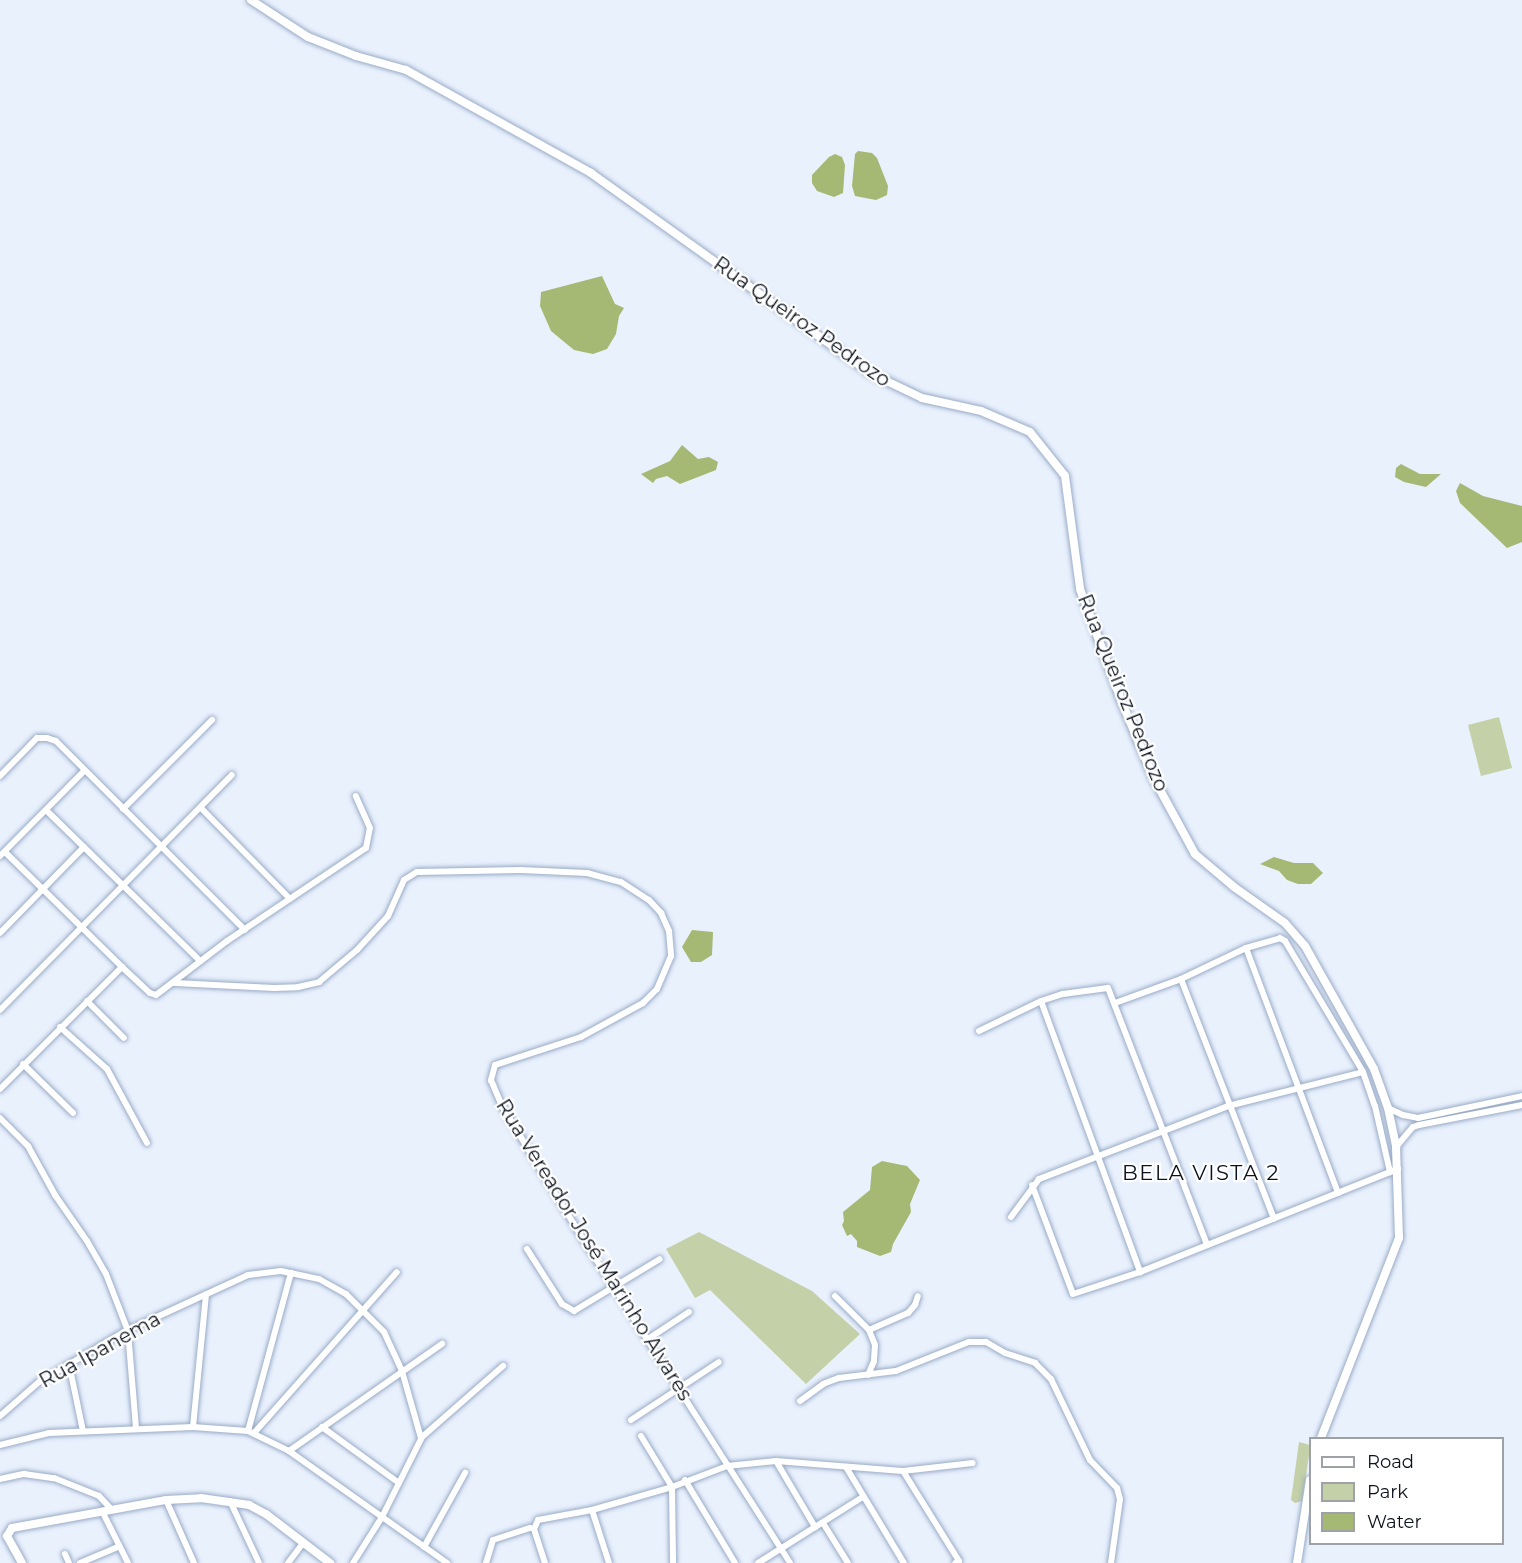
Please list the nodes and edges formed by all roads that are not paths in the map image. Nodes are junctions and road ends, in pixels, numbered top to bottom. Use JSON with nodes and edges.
{"nodes":[{"id":1,"x":251,"y":0,"type":"edge"},
{"id":2,"x":212,"y":720,"type":"dead end"},
{"id":3,"x":84,"y":771,"type":"junction"},
{"id":4,"x":232,"y":775,"type":"dead end"},
{"id":5,"x":0,"y":776,"type":"edge"},
{"id":6,"x":356,"y":796,"type":"dead end"},
{"id":7,"x":201,"y":808,"type":"junction"},
{"id":8,"x":123,"y":809,"type":"junction"},
{"id":9,"x":46,"y":810,"type":"junction"},
{"id":10,"x":84,"y":847,"type":"junction"},
{"id":11,"x":162,"y":848,"type":"junction"},
{"id":12,"x":2,"y":854,"type":"edge"},
{"id":13,"x":123,"y":886,"type":"junction"},
{"id":14,"x":42,"y":889,"type":"junction"},
{"id":15,"x":290,"y":899,"type":"junction"},
{"id":16,"x":81,"y":928,"type":"junction"},
{"id":17,"x":245,"y":930,"type":"junction"},
{"id":18,"x":0,"y":933,"type":"edge"},
{"id":19,"x":1246,"y":948,"type":"junction"},
{"id":20,"x":200,"y":961,"type":"junction"},
{"id":21,"x":122,"y":967,"type":"junction"},
{"id":22,"x":1181,"y":979,"type":"junction"},
{"id":23,"x":175,"y":983,"type":"junction"},
{"id":24,"x":87,"y":1001,"type":"junction"},
{"id":25,"x":1041,"y":1001,"type":"junction"},
{"id":26,"x":1115,"y":1003,"type":"junction"},
{"id":27,"x":0,"y":1010,"type":"edge"},
{"id":28,"x":60,"y":1027,"type":"junction"},
{"id":29,"x":979,"y":1031,"type":"dead end"},
{"id":30,"x":124,"y":1038,"type":"dead end"},
{"id":31,"x":23,"y":1064,"type":"junction"},
{"id":32,"x":1363,"y":1072,"type":"junction"},
{"id":33,"x":1300,"y":1087,"type":"junction"},
{"id":34,"x":0,"y":1089,"type":"edge"},
{"id":35,"x":1522,"y":1096,"type":"edge"},
{"id":36,"x":1522,"y":1105,"type":"edge"},
{"id":37,"x":1228,"y":1106,"type":"junction"},
{"id":38,"x":1388,"y":1108,"type":"junction"},
{"id":39,"x":73,"y":1113,"type":"dead end"},
{"id":40,"x":0,"y":1118,"type":"edge"},
{"id":41,"x":1162,"y":1130,"type":"junction"},
{"id":42,"x":147,"y":1143,"type":"dead end"},
{"id":43,"x":1396,"y":1147,"type":"junction"},
{"id":44,"x":1096,"y":1156,"type":"junction"},
{"id":45,"x":1394,"y":1171,"type":"junction"},
{"id":46,"x":1032,"y":1185,"type":"junction"},
{"id":47,"x":1338,"y":1193,"type":"junction"},
{"id":48,"x":1011,"y":1217,"type":"dead end"},
{"id":49,"x":1274,"y":1219,"type":"junction"},
{"id":50,"x":1207,"y":1245,"type":"junction"},
{"id":51,"x":526,"y":1248,"type":"dead end"},
{"id":52,"x":660,"y":1259,"type":"dead end"},
{"id":53,"x":396,"y":1272,"type":"dead end"},
{"id":54,"x":1140,"y":1272,"type":"junction"},
{"id":55,"x":291,"y":1273,"type":"junction"},
{"id":56,"x":615,"y":1287,"type":"junction"},
{"id":57,"x":206,"y":1295,"type":"junction"},
{"id":58,"x":835,"y":1296,"type":"dead end"},
{"id":59,"x":918,"y":1296,"type":"dead end"},
{"id":60,"x":363,"y":1308,"type":"junction"},
{"id":61,"x":689,"y":1312,"type":"dead end"},
{"id":62,"x":128,"y":1330,"type":"junction"},
{"id":63,"x":869,"y":1330,"type":"junction"},
{"id":64,"x":648,"y":1339,"type":"junction"},
{"id":65,"x":442,"y":1344,"type":"dead end"},
{"id":66,"x":719,"y":1362,"type":"dead end"},
{"id":67,"x":69,"y":1364,"type":"junction"},
{"id":68,"x":502,"y":1366,"type":"dead end"},
{"id":69,"x":402,"y":1371,"type":"junction"},
{"id":70,"x":868,"y":1375,"type":"junction"},
{"id":71,"x":679,"y":1388,"type":"junction"},
{"id":72,"x":800,"y":1401,"type":"dead end"},
{"id":73,"x":0,"y":1416,"type":"edge"},
{"id":74,"x":631,"y":1420,"type":"dead end"},
{"id":75,"x":193,"y":1427,"type":"junction"},
{"id":76,"x":322,"y":1427,"type":"junction"},
{"id":77,"x":136,"y":1428,"type":"junction"},
{"id":78,"x":83,"y":1431,"type":"junction"},
{"id":79,"x":251,"y":1432,"type":"junction"},
{"id":80,"x":641,"y":1436,"type":"dead end"},
{"id":81,"x":422,"y":1437,"type":"junction"},
{"id":82,"x":1321,"y":1437,"type":"edge"},
{"id":83,"x":0,"y":1444,"type":"edge"},
{"id":84,"x":289,"y":1451,"type":"junction"},
{"id":85,"x":776,"y":1461,"type":"junction"},
{"id":86,"x":973,"y":1463,"type":"dead end"},
{"id":87,"x":726,"y":1466,"type":"junction"},
{"id":88,"x":846,"y":1467,"type":"junction"},
{"id":89,"x":903,"y":1471,"type":"junction"},
{"id":90,"x":465,"y":1473,"type":"dead end"},
{"id":91,"x":0,"y":1479,"type":"edge"},
{"id":92,"x":685,"y":1480,"type":"junction"},
{"id":93,"x":399,"y":1483,"type":"junction"},
{"id":94,"x":672,"y":1487,"type":"junction"},
{"id":95,"x":1309,"y":1492,"type":"edge"},
{"id":96,"x":863,"y":1497,"type":"junction"},
{"id":97,"x":166,"y":1500,"type":"junction"},
{"id":98,"x":230,"y":1501,"type":"junction"},
{"id":99,"x":107,"y":1510,"type":"junction"},
{"id":100,"x":592,"y":1510,"type":"junction"},
{"id":101,"x":382,"y":1517,"type":"junction"},
{"id":102,"x":823,"y":1522,"type":"junction"},
{"id":103,"x":815,"y":1527,"type":"junction"},
{"id":104,"x":530,"y":1528,"type":"dead end"},
{"id":105,"x":304,"y":1542,"type":"junction"},
{"id":106,"x":120,"y":1546,"type":"junction"},
{"id":107,"x":424,"y":1547,"type":"junction"},
{"id":108,"x":781,"y":1548,"type":"junction"},
{"id":109,"x":64,"y":1554,"type":"dead end"},
{"id":110,"x":671,"y":1562,"type":"edge"},
{"id":111,"x":957,"y":1562,"type":"edge"},
{"id":112,"x":22,"y":1563,"type":"edge"},
{"id":113,"x":69,"y":1563,"type":"edge"},
{"id":114,"x":80,"y":1563,"type":"edge"},
{"id":115,"x":128,"y":1563,"type":"edge"},
{"id":116,"x":194,"y":1563,"type":"edge"},
{"id":117,"x":259,"y":1563,"type":"edge"},
{"id":118,"x":288,"y":1563,"type":"edge"},
{"id":119,"x":330,"y":1563,"type":"edge"},
{"id":120,"x":353,"y":1563,"type":"edge"},
{"id":121,"x":447,"y":1563,"type":"edge"},
{"id":122,"x":486,"y":1563,"type":"edge"},
{"id":123,"x":546,"y":1563,"type":"edge"},
{"id":124,"x":609,"y":1563,"type":"edge"},
{"id":125,"x":735,"y":1563,"type":"edge"},
{"id":126,"x":758,"y":1563,"type":"edge"},
{"id":127,"x":790,"y":1563,"type":"edge"},
{"id":128,"x":848,"y":1563,"type":"edge"},
{"id":129,"x":904,"y":1563,"type":"edge"},
{"id":130,"x":1111,"y":1563,"type":"edge"},
{"id":131,"x":1297,"y":1563,"type":"edge"}],
"edges":[{"from":1,"to":38,"type":"street","name":"Rua Queiroz Pedrozo"},
{"from":2,"to":8,"type":"street"},
{"from":3,"to":5,"type":"street"},
{"from":3,"to":8,"type":"street"},
{"from":3,"to":9,"type":"street"},
{"from":4,"to":7,"type":"street"},
{"from":6,"to":15,"type":"street"},
{"from":7,"to":11,"type":"street"},
{"from":7,"to":15,"type":"street"},
{"from":8,"to":11,"type":"street"},
{"from":9,"to":10,"type":"street"},
{"from":9,"to":12,"type":"street"},
{"from":10,"to":13,"type":"street"},
{"from":10,"to":14,"type":"street"},
{"from":11,"to":13,"type":"street"},
{"from":11,"to":17,"type":"street"},
{"from":12,"to":14,"type":"street"},
{"from":13,"to":16,"type":"street"},
{"from":13,"to":20,"type":"street"},
{"from":14,"to":16,"type":"street"},
{"from":14,"to":18,"type":"street"},
{"from":15,"to":17,"type":"street"},
{"from":16,"to":21,"type":"street"},
{"from":16,"to":27,"type":"street"},
{"from":17,"to":20,"type":"street"},
{"from":19,"to":22,"type":"street"},
{"from":19,"to":32,"type":"street"},
{"from":19,"to":33,"type":"street"},
{"from":20,"to":23,"type":"street"},
{"from":21,"to":23,"type":"street"},
{"from":21,"to":24,"type":"street"},
{"from":22,"to":26,"type":"street"},
{"from":22,"to":37,"type":"street"},
{"from":23,"to":56,"type":"street","name":"Rua Vereador José Marinho Alvares"},
{"from":24,"to":28,"type":"street"},
{"from":24,"to":30,"type":"street"},
{"from":25,"to":26,"type":"street"},
{"from":25,"to":29,"type":"street"},
{"from":25,"to":44,"type":"street"},
{"from":26,"to":41,"type":"street"},
{"from":28,"to":31,"type":"street"},
{"from":28,"to":42,"type":"street"},
{"from":31,"to":34,"type":"street"},
{"from":31,"to":39,"type":"street"},
{"from":32,"to":33,"type":"street"},
{"from":32,"to":45,"type":"street"},
{"from":33,"to":37,"type":"street"},
{"from":33,"to":47,"type":"street"},
{"from":35,"to":38,"type":"street"},
{"from":36,"to":43,"type":"street"},
{"from":37,"to":41,"type":"street"},
{"from":37,"to":49,"type":"street"},
{"from":38,"to":43,"type":"street","name":"Rua Queiroz Pedrozo"},
{"from":40,"to":62,"type":"street"},
{"from":41,"to":44,"type":"street"},
{"from":41,"to":50,"type":"street"},
{"from":43,"to":45,"type":"street","name":"Rua Queiroz Pedrozo"},
{"from":44,"to":46,"type":"street"},
{"from":44,"to":54,"type":"street"},
{"from":45,"to":47,"type":"street"},
{"from":45,"to":82,"type":"street","name":"Rua Queiroz Pedrozo"},
{"from":46,"to":48,"type":"street"},
{"from":46,"to":54,"type":"street"},
{"from":47,"to":49,"type":"street"},
{"from":49,"to":50,"type":"street"},
{"from":50,"to":54,"type":"street"},
{"from":51,"to":56,"type":"street"},
{"from":52,"to":56,"type":"street"},
{"from":53,"to":60,"type":"street"},
{"from":55,"to":57,"type":"street","name":"Rua Ipanema"},
{"from":55,"to":60,"type":"street","name":"Rua Ipanema"},
{"from":55,"to":79,"type":"street"},
{"from":56,"to":64,"type":"street","name":"Rua Vereador José Marinho Alvares"},
{"from":57,"to":62,"type":"street","name":"Rua Ipanema"},
{"from":57,"to":75,"type":"street"},
{"from":58,"to":63,"type":"street"},
{"from":59,"to":63,"type":"street"},
{"from":60,"to":69,"type":"street","name":"Rua Ipanema"},
{"from":60,"to":79,"type":"street"},
{"from":61,"to":64,"type":"street"},
{"from":62,"to":67,"type":"street","name":"Rua Ipanema"},
{"from":62,"to":77,"type":"street"},
{"from":63,"to":70,"type":"street"},
{"from":64,"to":71,"type":"street","name":"Rua Vereador José Marinho Alvares"},
{"from":65,"to":69,"type":"street"},
{"from":66,"to":71,"type":"street"},
{"from":67,"to":73,"type":"street","name":"Rua Ipanema"},
{"from":67,"to":78,"type":"street"},
{"from":68,"to":81,"type":"street"},
{"from":69,"to":76,"type":"street"},
{"from":69,"to":81,"type":"street","name":"Rua Ipanema"},
{"from":70,"to":72,"type":"street"},
{"from":70,"to":130,"type":"street"},
{"from":71,"to":74,"type":"street"},
{"from":71,"to":87,"type":"street","name":"Rua Vereador José Marinho Alvares"},
{"from":75,"to":77,"type":"street"},
{"from":75,"to":79,"type":"street"},
{"from":76,"to":84,"type":"street"},
{"from":76,"to":93,"type":"street"},
{"from":77,"to":78,"type":"street"},
{"from":78,"to":83,"type":"street"},
{"from":79,"to":84,"type":"street"},
{"from":80,"to":94,"type":"street"},
{"from":81,"to":93,"type":"street"},
{"from":84,"to":101,"type":"street"},
{"from":85,"to":87,"type":"street"},
{"from":85,"to":88,"type":"street"},
{"from":85,"to":103,"type":"street"},
{"from":86,"to":89,"type":"street"},
{"from":87,"to":92,"type":"street"},
{"from":87,"to":108,"type":"street","name":"Rua Vereador José Marinho Alvares"},
{"from":88,"to":89,"type":"street"},
{"from":88,"to":96,"type":"street"},
{"from":89,"to":111,"type":"street"},
{"from":90,"to":107,"type":"street"},
{"from":91,"to":99,"type":"street"},
{"from":92,"to":94,"type":"street"},
{"from":92,"to":125,"type":"street"},
{"from":93,"to":101,"type":"street"},
{"from":94,"to":100,"type":"street"},
{"from":94,"to":110,"type":"street"},
{"from":95,"to":131,"type":"street"},
{"from":96,"to":102,"type":"street"},
{"from":96,"to":129,"type":"street"},
{"from":97,"to":98,"type":"street"},
{"from":97,"to":99,"type":"street"},
{"from":97,"to":116,"type":"street"},
{"from":98,"to":105,"type":"street"},
{"from":98,"to":117,"type":"street"},
{"from":99,"to":106,"type":"street"},
{"from":99,"to":112,"type":"street"},
{"from":100,"to":123,"type":"street"},
{"from":100,"to":124,"type":"street"},
{"from":101,"to":107,"type":"street"},
{"from":101,"to":120,"type":"street"},
{"from":102,"to":103,"type":"street"},
{"from":102,"to":128,"type":"street"},
{"from":103,"to":108,"type":"street"},
{"from":104,"to":122,"type":"street"},
{"from":105,"to":118,"type":"street"},
{"from":105,"to":119,"type":"street"},
{"from":106,"to":114,"type":"street"},
{"from":106,"to":115,"type":"street"},
{"from":107,"to":121,"type":"street"},
{"from":108,"to":126,"type":"street"},
{"from":108,"to":127,"type":"street","name":"Rua Vereador José Marinho Alvares"},
{"from":109,"to":113,"type":"street"}]}
